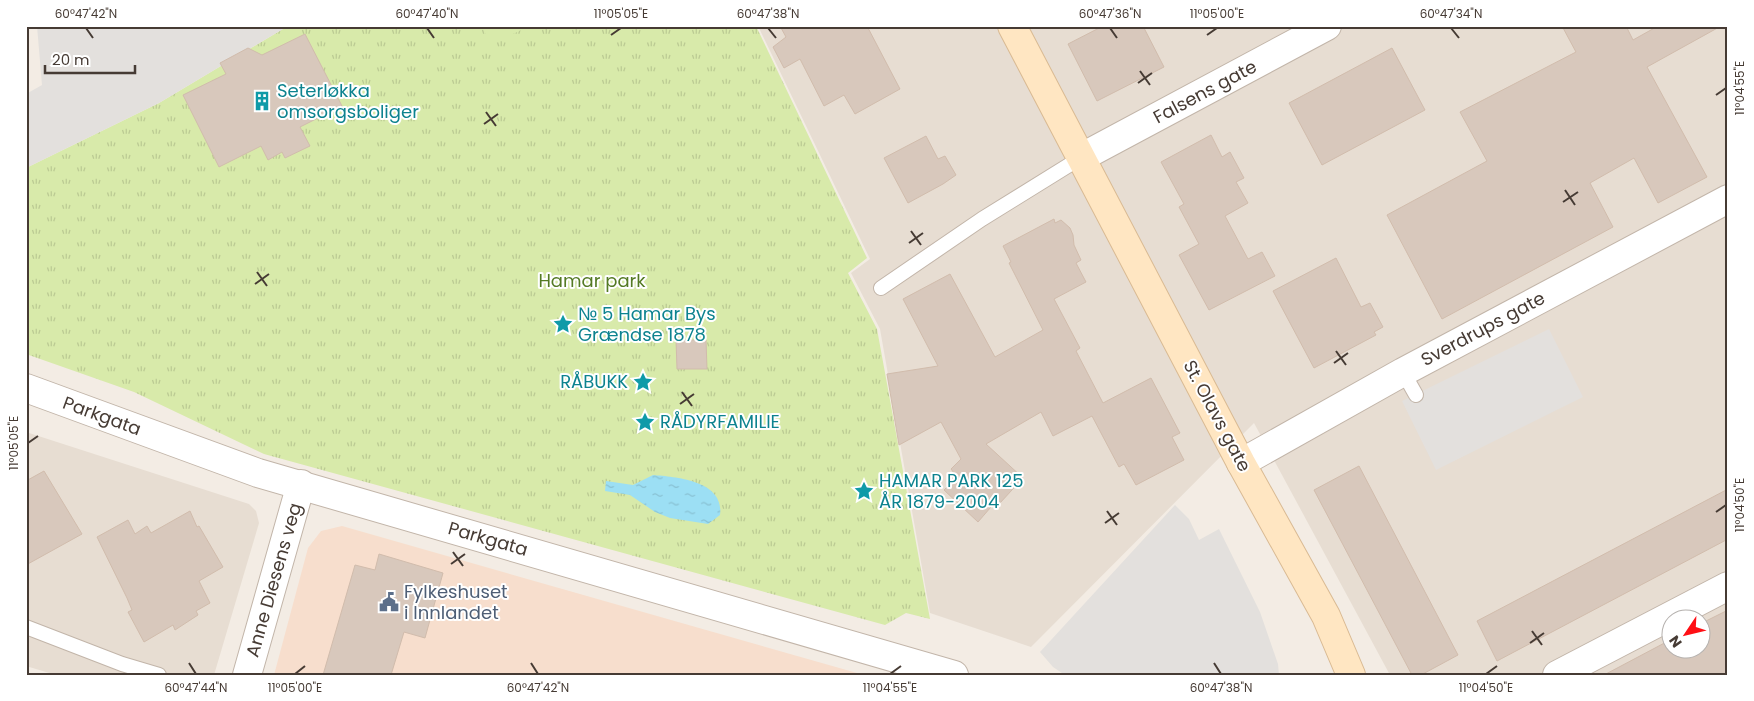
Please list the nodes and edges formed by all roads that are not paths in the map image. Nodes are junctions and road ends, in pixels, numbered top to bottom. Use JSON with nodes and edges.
{"nodes":[{"id":1,"x":1012,"y":26,"type":"edge"},
{"id":2,"x":1327,"y":26,"type":"edge"},
{"id":3,"x":1082,"y":157,"type":"junction"},
{"id":4,"x":1728,"y":199,"type":"edge"},
{"id":5,"x":881,"y":288,"type":"dead end"},
{"id":6,"x":26,"y":388,"type":"edge"},
{"id":7,"x":1241,"y":462,"type":"junction"},
{"id":8,"x":301,"y":484,"type":"junction"},
{"id":9,"x":1728,"y":586,"type":"edge"},
{"id":10,"x":26,"y":627,"type":"edge"},
{"id":11,"x":159,"y":675,"type":"edge"},
{"id":12,"x":247,"y":675,"type":"edge"},
{"id":13,"x":954,"y":675,"type":"edge"},
{"id":14,"x":1351,"y":675,"type":"edge"},
{"id":15,"x":1558,"y":675,"type":"edge"}],
"edges":[{"from":1,"to":3,"type":"main road","name":"St. Olavs gate"},
{"from":2,"to":3,"type":"street","name":"Falsens gate"},
{"from":3,"to":5,"type":"lane"},
{"from":3,"to":7,"type":"main road","name":"St. Olavs gate"},
{"from":4,"to":7,"type":"street","name":"Sverdrups gate"},
{"from":6,"to":8,"type":"street","name":"Parkgata"},
{"from":7,"to":14,"type":"main road","name":"St. Olavs gate"},
{"from":8,"to":12,"type":"street","name":"Anne Diesens veg"},
{"from":8,"to":13,"type":"street","name":"Parkgata"},
{"from":9,"to":15,"type":"street"},
{"from":10,"to":11,"type":"lane"}]}
